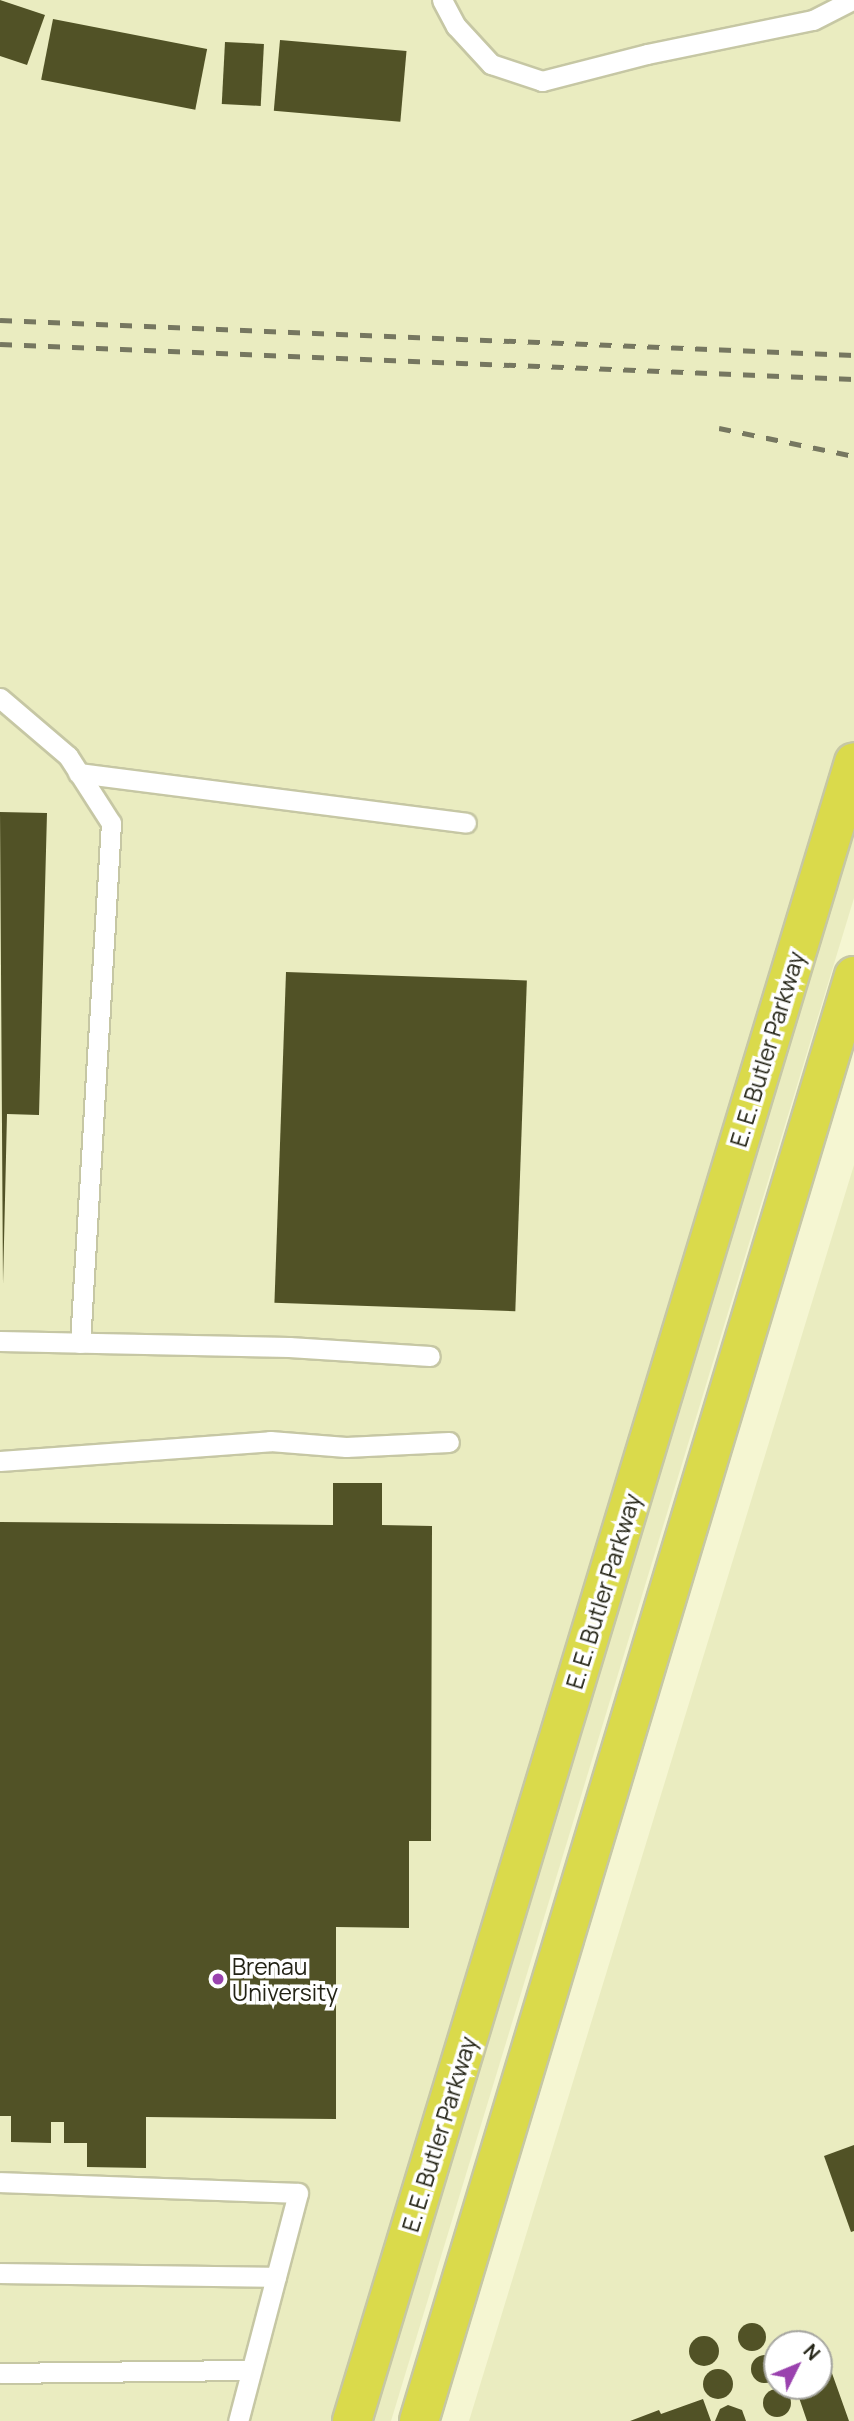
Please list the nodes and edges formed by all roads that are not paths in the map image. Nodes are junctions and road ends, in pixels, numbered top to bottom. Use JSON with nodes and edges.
{"nodes":[{"id":1,"x":442,"y":0,"type":"edge"},
{"id":2,"x":852,"y":0,"type":"edge"},
{"id":3,"x":0,"y":698,"type":"edge"},
{"id":4,"x":854,"y":762,"type":"edge"},
{"id":5,"x":78,"y":773,"type":"junction"},
{"id":6,"x":466,"y":823,"type":"dead end"},
{"id":7,"x":854,"y":976,"type":"edge"},
{"id":8,"x":0,"y":1342,"type":"edge"},
{"id":9,"x":80,"y":1343,"type":"junction"},
{"id":10,"x":430,"y":1356,"type":"dead end"},
{"id":11,"x":449,"y":1442,"type":"dead end"},
{"id":12,"x":0,"y":1461,"type":"edge"},
{"id":13,"x":0,"y":2182,"type":"edge"},
{"id":14,"x":0,"y":2273,"type":"edge"},
{"id":15,"x":276,"y":2277,"type":"junction"},
{"id":16,"x":251,"y":2370,"type":"junction"},
{"id":17,"x":0,"y":2372,"type":"edge"},
{"id":18,"x":238,"y":2421,"type":"edge"},
{"id":19,"x":352,"y":2421,"type":"edge"},
{"id":20,"x":419,"y":2421,"type":"edge"}],
"edges":[{"from":1,"to":2,"type":"lane"},
{"from":3,"to":5,"type":"lane"},
{"from":4,"to":19,"type":"highway","name":"E. E. Butler Parkway"},
{"from":5,"to":6,"type":"lane"},
{"from":5,"to":9,"type":"lane"},
{"from":7,"to":20,"type":"highway"},
{"from":8,"to":9,"type":"lane"},
{"from":9,"to":10,"type":"lane"},
{"from":11,"to":12,"type":"lane"},
{"from":13,"to":15,"type":"lane"},
{"from":14,"to":15,"type":"lane"},
{"from":15,"to":16,"type":"lane"},
{"from":16,"to":17,"type":"lane"},
{"from":16,"to":18,"type":"lane"}]}
